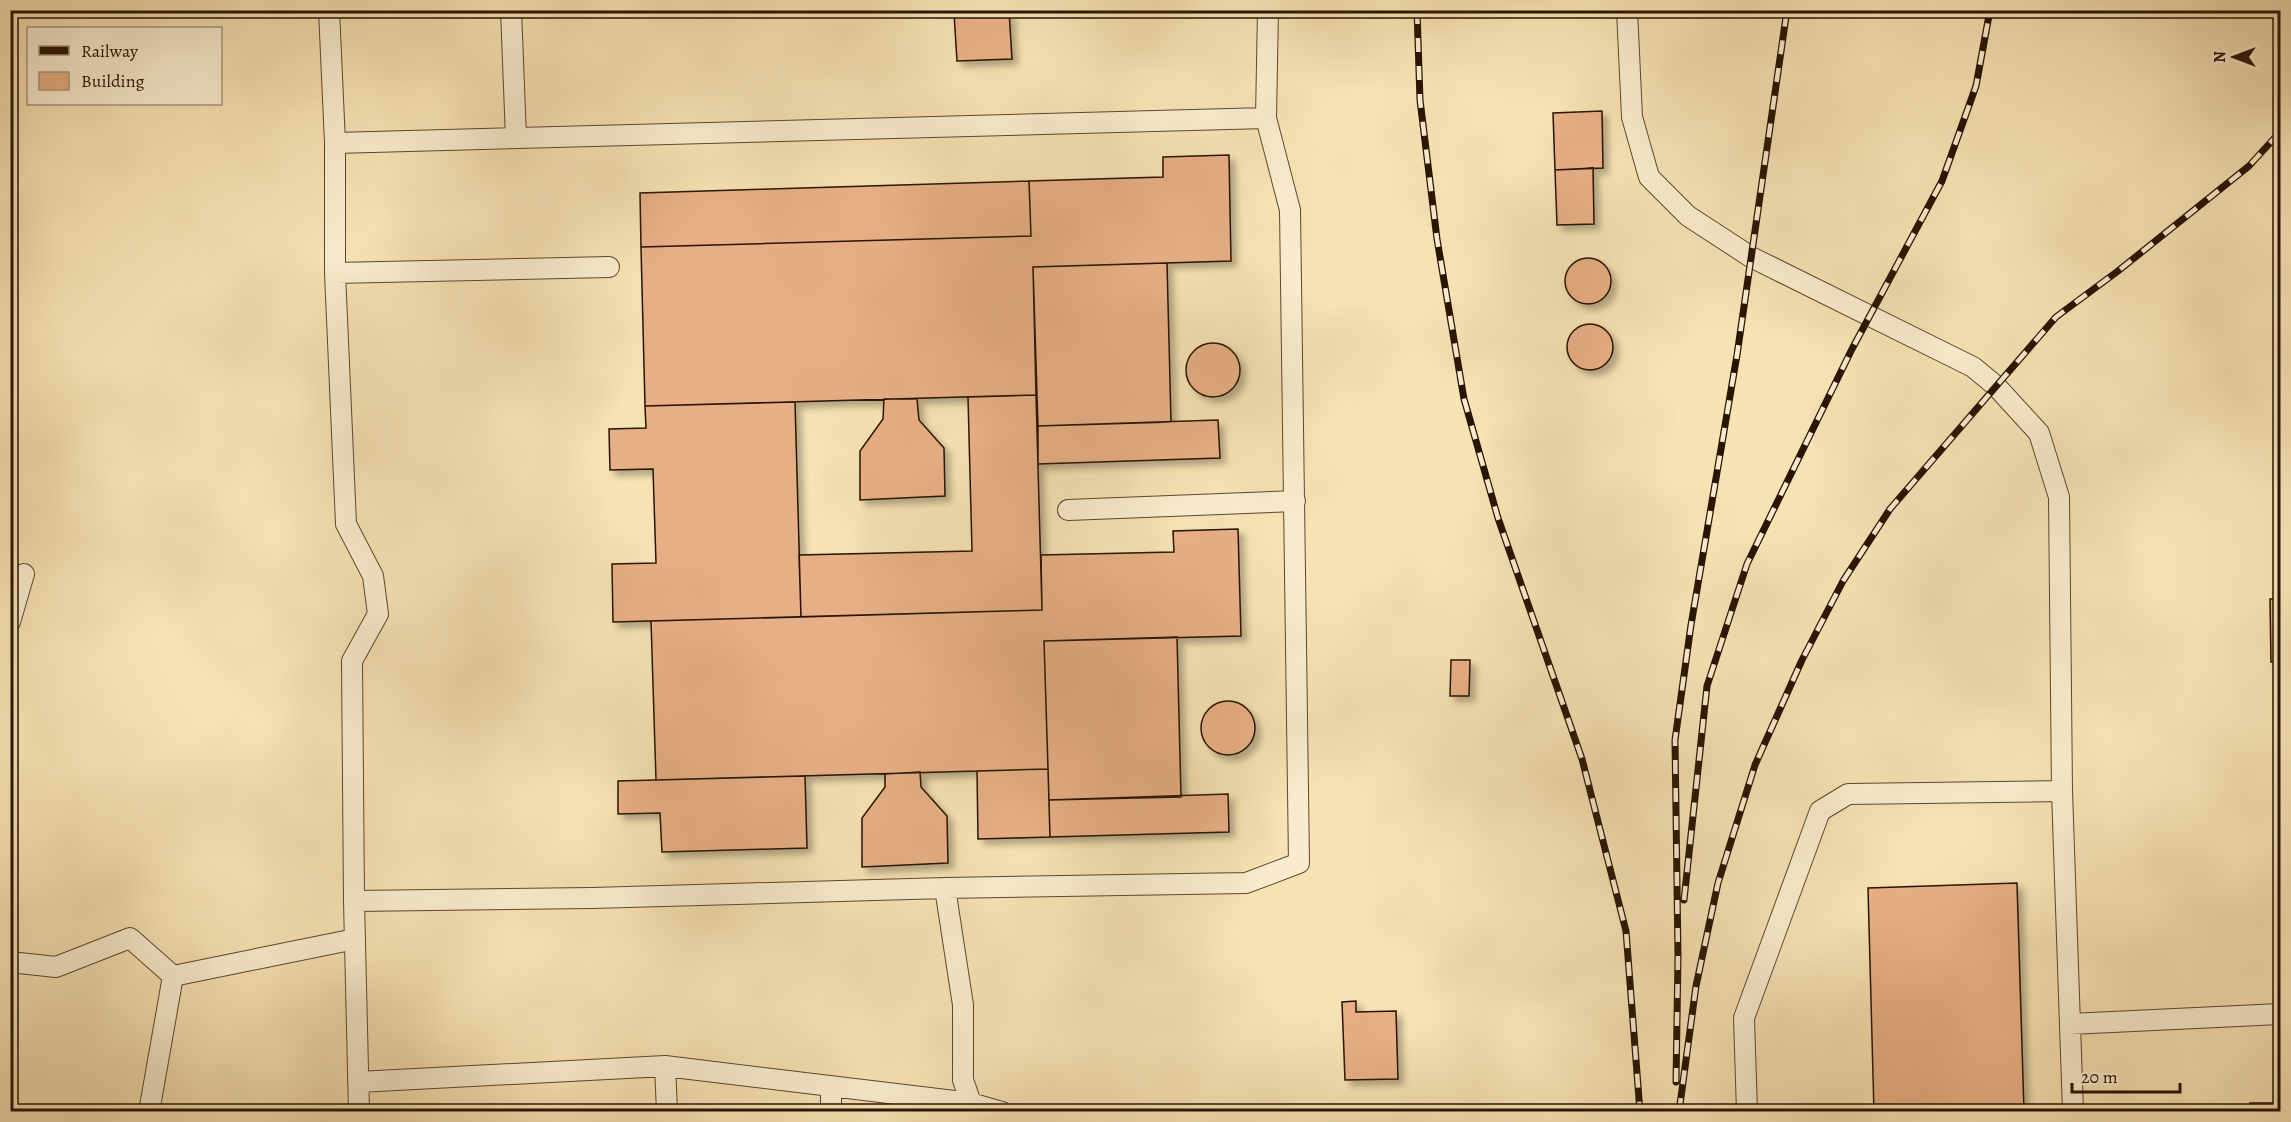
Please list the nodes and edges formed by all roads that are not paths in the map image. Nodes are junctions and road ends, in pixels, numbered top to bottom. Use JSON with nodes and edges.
{"nodes":[{"id":1,"x":328,"y":10,"type":"edge"},
{"id":2,"x":511,"y":10,"type":"edge"},
{"id":3,"x":1268,"y":10,"type":"edge"},
{"id":4,"x":1627,"y":10,"type":"edge"},
{"id":5,"x":1266,"y":118,"type":"junction"},
{"id":6,"x":516,"y":138,"type":"junction"},
{"id":7,"x":335,"y":143,"type":"junction"},
{"id":8,"x":609,"y":267,"type":"dead end"},
{"id":9,"x":335,"y":273,"type":"junction"},
{"id":10,"x":1294,"y":501,"type":"junction"},
{"id":11,"x":1068,"y":510,"type":"dead end"},
{"id":12,"x":24,"y":574,"type":"dead end"},
{"id":13,"x":10,"y":622,"type":"edge"},
{"id":14,"x":2062,"y":791,"type":"junction"},
{"id":15,"x":945,"y":888,"type":"junction"},
{"id":16,"x":354,"y":901,"type":"junction"},
{"id":17,"x":355,"y":939,"type":"junction"},
{"id":18,"x":10,"y":962,"type":"edge"},
{"id":19,"x":173,"y":976,"type":"junction"},
{"id":20,"x":2280,"y":1014,"type":"edge"},
{"id":21,"x":2070,"y":1024,"type":"junction"},
{"id":22,"x":665,"y":1066,"type":"junction"},
{"id":23,"x":358,"y":1082,"type":"junction"},
{"id":24,"x":831,"y":1087,"type":"junction"},
{"id":25,"x":971,"y":1103,"type":"junction"},
{"id":26,"x":149,"y":1112,"type":"edge"},
{"id":27,"x":359,"y":1112,"type":"edge"},
{"id":28,"x":667,"y":1112,"type":"edge"},
{"id":29,"x":831,"y":1112,"type":"edge"},
{"id":30,"x":1002,"y":1112,"type":"edge"},
{"id":31,"x":1747,"y":1112,"type":"edge"},
{"id":32,"x":2073,"y":1112,"type":"edge"}],
"edges":[{"from":1,"to":7,"type":"lane"},
{"from":2,"to":6,"type":"lane"},
{"from":3,"to":5,"type":"lane"},
{"from":4,"to":14,"type":"lane"},
{"from":5,"to":6,"type":"lane"},
{"from":5,"to":10,"type":"lane"},
{"from":6,"to":7,"type":"lane"},
{"from":7,"to":9,"type":"lane"},
{"from":8,"to":9,"type":"lane"},
{"from":9,"to":16,"type":"lane"},
{"from":10,"to":11,"type":"lane"},
{"from":10,"to":15,"type":"lane"},
{"from":12,"to":13,"type":"lane"},
{"from":14,"to":21,"type":"lane"},
{"from":14,"to":31,"type":"lane"},
{"from":15,"to":16,"type":"lane"},
{"from":15,"to":25,"type":"lane"},
{"from":16,"to":17,"type":"lane"},
{"from":17,"to":19,"type":"lane"},
{"from":17,"to":23,"type":"lane"},
{"from":18,"to":19,"type":"lane"},
{"from":19,"to":26,"type":"lane"},
{"from":20,"to":21,"type":"lane"},
{"from":21,"to":32,"type":"lane"},
{"from":22,"to":23,"type":"lane"},
{"from":22,"to":24,"type":"lane"},
{"from":22,"to":28,"type":"lane"},
{"from":23,"to":27,"type":"lane"},
{"from":24,"to":25,"type":"lane"},
{"from":24,"to":29,"type":"lane"},
{"from":25,"to":30,"type":"lane"}]}
